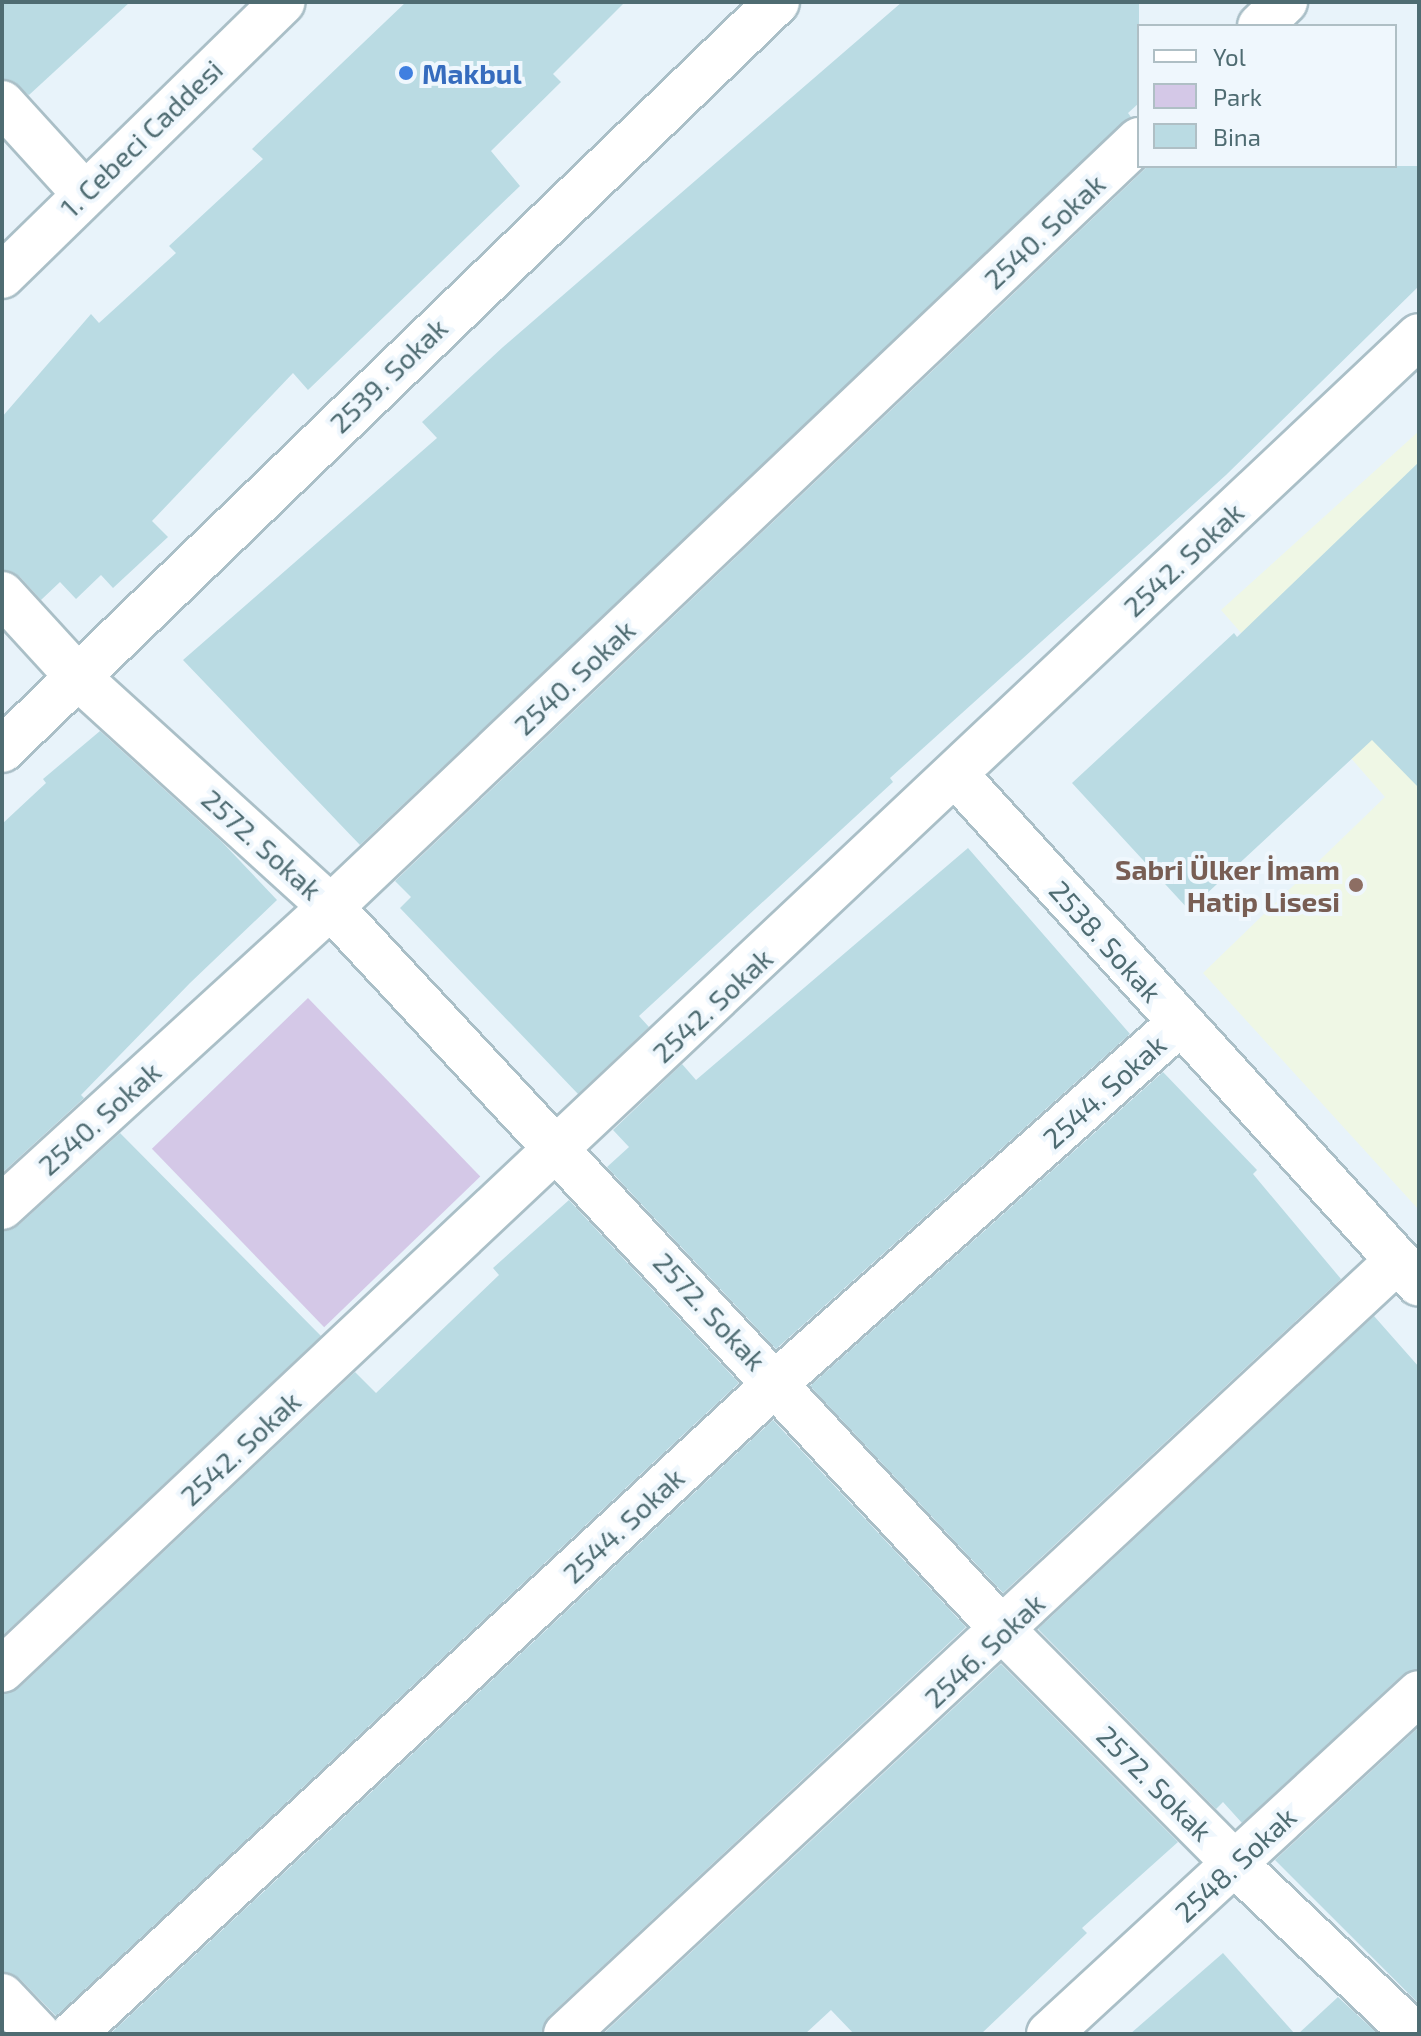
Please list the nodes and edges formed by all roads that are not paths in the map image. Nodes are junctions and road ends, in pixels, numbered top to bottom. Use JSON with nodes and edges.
{"nodes":[{"id":1,"x":283,"y":2,"type":"edge"},
{"id":2,"x":777,"y":2,"type":"edge"},
{"id":3,"x":1285,"y":2,"type":"edge"},
{"id":4,"x":1262,"y":24,"type":"edge"},
{"id":5,"x":2,"y":103,"type":"edge"},
{"id":6,"x":1137,"y":142,"type":"edge"},
{"id":7,"x":83,"y":192,"type":"junction"},
{"id":8,"x":2,"y":276,"type":"edge"},
{"id":9,"x":1419,"y":336,"type":"edge"},
{"id":10,"x":2,"y":594,"type":"edge"},
{"id":11,"x":79,"y":678,"type":"junction"},
{"id":12,"x":2,"y":750,"type":"edge"},
{"id":13,"x":955,"y":774,"type":"junction"},
{"id":14,"x":331,"y":907,"type":"junction"},
{"id":15,"x":1180,"y":1023,"type":"junction"},
{"id":16,"x":559,"y":1150,"type":"junction"},
{"id":17,"x":2,"y":1207,"type":"edge"},
{"id":18,"x":1408,"y":1272,"type":"edge"},
{"id":19,"x":777,"y":1382,"type":"junction"},
{"id":20,"x":1004,"y":1631,"type":"junction"},
{"id":21,"x":2,"y":1670,"type":"edge"},
{"id":22,"x":1419,"y":1693,"type":"edge"},
{"id":23,"x":1235,"y":1864,"type":"junction"},
{"id":24,"x":2,"y":1996,"type":"edge"},
{"id":25,"x":38,"y":2034,"type":"edge"},
{"id":26,"x":73,"y":2034,"type":"edge"},
{"id":27,"x":566,"y":2034,"type":"edge"},
{"id":28,"x":1049,"y":2034,"type":"edge"},
{"id":29,"x":1414,"y":2034,"type":"edge"}],
"edges":[{"from":1,"to":7,"type":"street","name":"1. Cebeci Caddesi"},
{"from":2,"to":11,"type":"street","name":"2539. Sokak"},
{"from":3,"to":4,"type":"street"},
{"from":5,"to":7,"type":"street"},
{"from":6,"to":14,"type":"street","name":"2540. Sokak"},
{"from":7,"to":8,"type":"street","name":"1. Cebeci Caddesi"},
{"from":9,"to":13,"type":"street","name":"2542. Sokak"},
{"from":10,"to":11,"type":"street","name":"2572. Sokak"},
{"from":11,"to":12,"type":"street","name":"2539. Sokak"},
{"from":11,"to":14,"type":"street","name":"2572. Sokak"},
{"from":13,"to":15,"type":"street","name":"2538. Sokak"},
{"from":13,"to":16,"type":"street","name":"2542. Sokak"},
{"from":14,"to":16,"type":"street","name":"2572. Sokak"},
{"from":14,"to":17,"type":"street","name":"2540. Sokak"},
{"from":15,"to":18,"type":"street","name":"2538. Sokak"},
{"from":15,"to":19,"type":"street","name":"2544. Sokak"},
{"from":16,"to":19,"type":"street","name":"2572. Sokak"},
{"from":16,"to":21,"type":"street","name":"2542. Sokak"},
{"from":18,"to":20,"type":"street","name":"2546. Sokak"},
{"from":19,"to":20,"type":"street","name":"2572. Sokak"},
{"from":19,"to":26,"type":"street","name":"2544. Sokak"},
{"from":20,"to":23,"type":"street","name":"2572. Sokak"},
{"from":20,"to":27,"type":"street","name":"2546. Sokak"},
{"from":22,"to":23,"type":"street","name":"2548. Sokak"},
{"from":23,"to":28,"type":"street","name":"2548. Sokak"},
{"from":23,"to":29,"type":"street","name":"2572. Sokak"},
{"from":24,"to":25,"type":"street"}]}
